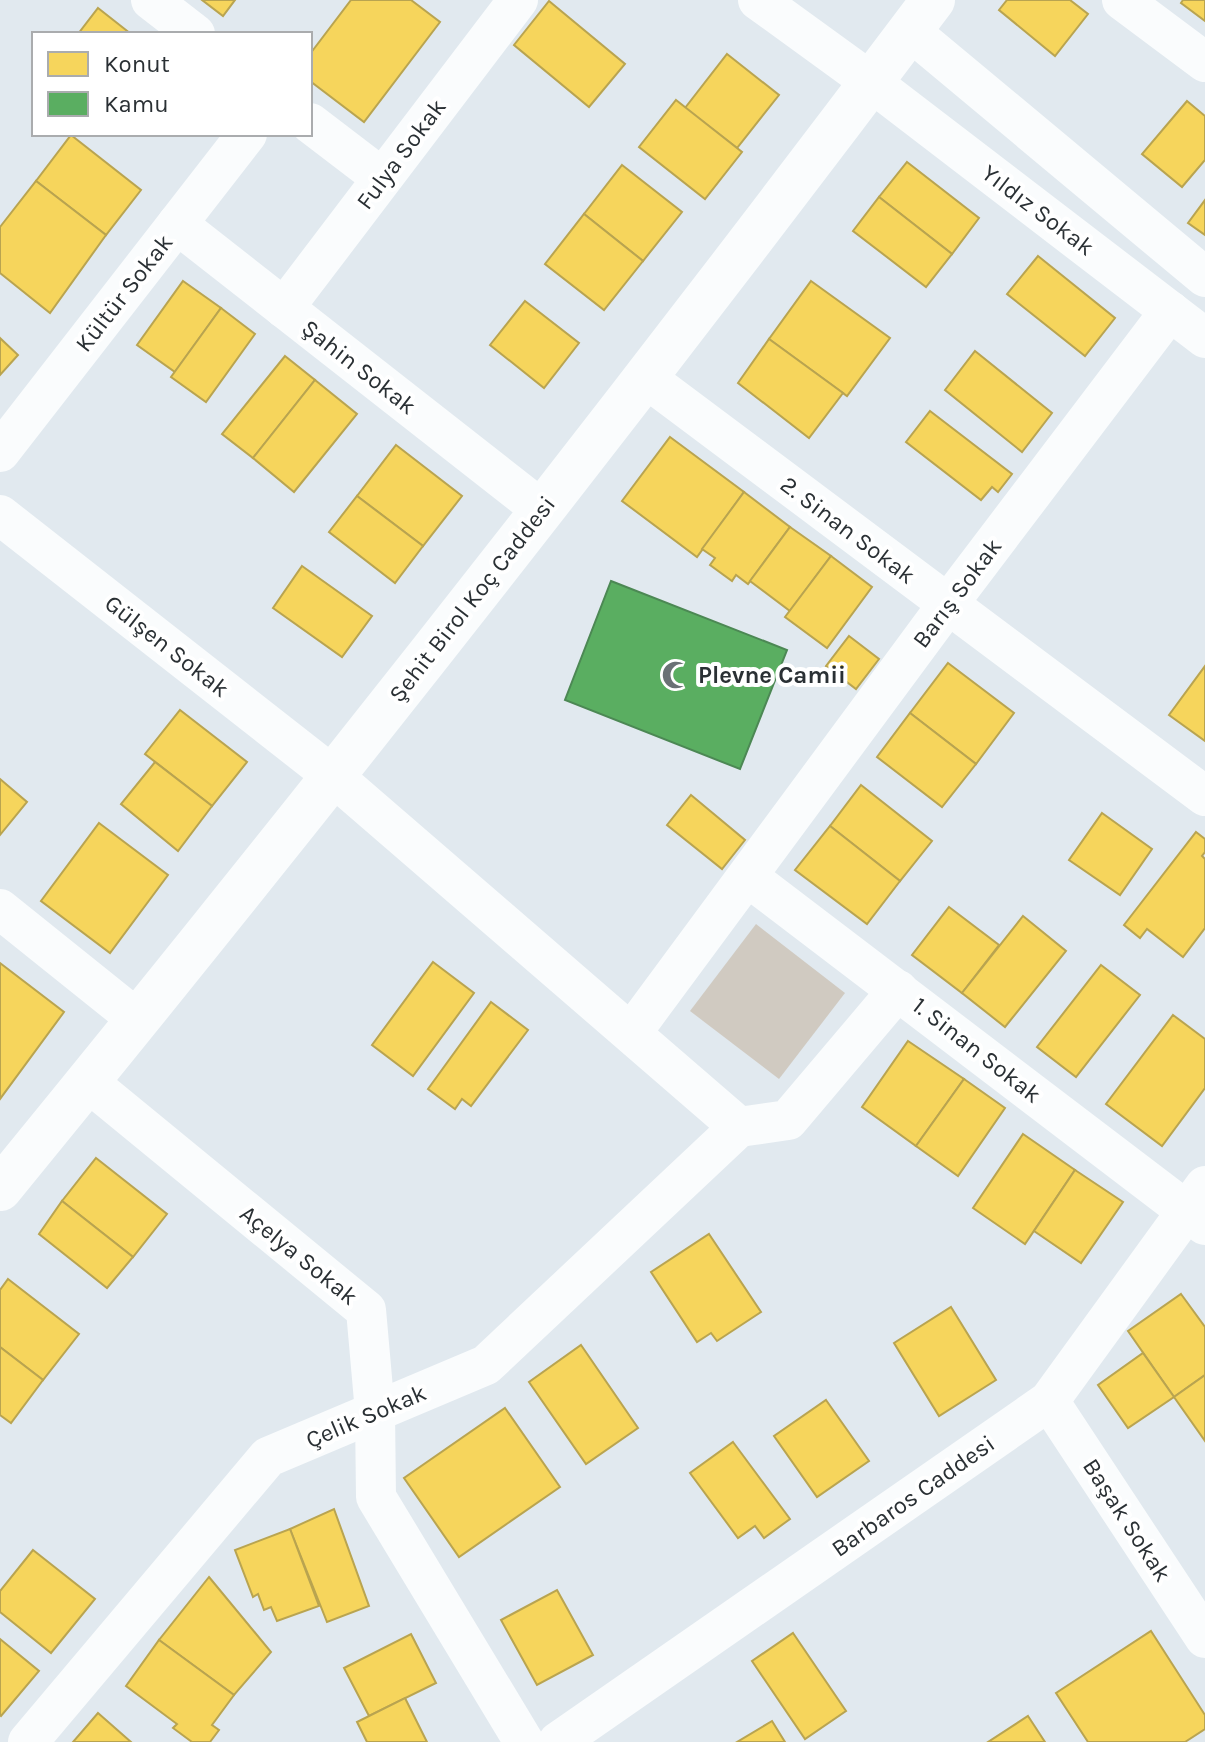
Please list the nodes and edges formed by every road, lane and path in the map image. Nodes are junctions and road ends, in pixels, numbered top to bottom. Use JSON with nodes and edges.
{"nodes":[{"id":1,"x":151,"y":0,"type":"edge"},
{"id":2,"x":518,"y":0,"type":"edge"},
{"id":3,"x":758,"y":0,"type":"edge"},
{"id":4,"x":1122,"y":0,"type":"edge"},
{"id":5,"x":921,"y":15,"type":"edge"},
{"id":6,"x":192,"y":32,"type":"edge"},
{"id":7,"x":1205,"y":62,"type":"edge"},
{"id":8,"x":871,"y":82,"type":"junction"},
{"id":9,"x":312,"y":125,"type":"edge"},
{"id":10,"x":245,"y":136,"type":"edge"},
{"id":11,"x":382,"y":178,"type":"junction"},
{"id":12,"x":177,"y":224,"type":"junction"},
{"id":13,"x":1205,"y":277,"type":"edge"},
{"id":14,"x":284,"y":308,"type":"junction"},
{"id":15,"x":1170,"y":311,"type":"junction"},
{"id":16,"x":1205,"y":338,"type":"edge"},
{"id":17,"x":646,"y":378,"type":"junction"},
{"id":18,"x":0,"y":452,"type":"edge"},
{"id":19,"x":542,"y":510,"type":"junction"},
{"id":20,"x":0,"y":515,"type":"edge"},
{"id":21,"x":948,"y":604,"type":"junction"},
{"id":22,"x":333,"y":776,"type":"junction"},
{"id":23,"x":1205,"y":796,"type":"edge"},
{"id":24,"x":748,"y":877,"type":"junction"},
{"id":25,"x":0,"y":909,"type":"edge"},
{"id":26,"x":898,"y":990,"type":"junction"},
{"id":27,"x":137,"y":1019,"type":"junction"},
{"id":28,"x":632,"y":1032,"type":"junction"},
{"id":29,"x":88,"y":1082,"type":"junction"},
{"id":30,"x":739,"y":1127,"type":"junction"},
{"id":31,"x":0,"y":1189,"type":"edge"},
{"id":32,"x":1199,"y":1208,"type":"edge"},
{"id":33,"x":1049,"y":1401,"type":"junction"},
{"id":34,"x":375,"y":1412,"type":"junction"},
{"id":35,"x":1205,"y":1638,"type":"edge"},
{"id":36,"x":28,"y":1742,"type":"edge"},
{"id":37,"x":524,"y":1742,"type":"edge"},
{"id":38,"x":558,"y":1742,"type":"edge"}],
"edges":[{"from":1,"to":6,"type":"street"},
{"from":2,"to":11,"type":"street","name":"Fulya Sokak"},
{"from":3,"to":8,"type":"street","name":"Yıldız Sokak"},
{"from":4,"to":7,"type":"street"},
{"from":5,"to":8,"type":"main road","name":"Şehit Birol Koç Caddesi"},
{"from":5,"to":13,"type":"street"},
{"from":8,"to":15,"type":"street","name":"Yıldız Sokak"},
{"from":8,"to":17,"type":"main road","name":"Şehit Birol Koç Caddesi"},
{"from":9,"to":11,"type":"street"},
{"from":10,"to":12,"type":"street","name":"Kültür Sokak"},
{"from":11,"to":14,"type":"street","name":"Fulya Sokak"},
{"from":12,"to":14,"type":"street","name":"Şahin Sokak"},
{"from":12,"to":18,"type":"street","name":"Kültür Sokak"},
{"from":14,"to":19,"type":"street","name":"Şahin Sokak"},
{"from":15,"to":16,"type":"street","name":"Yıldız Sokak"},
{"from":15,"to":21,"type":"street","name":"Barış Sokak"},
{"from":17,"to":19,"type":"main road","name":"Şehit Birol Koç Caddesi"},
{"from":17,"to":21,"type":"street","name":"2. Sinan Sokak"},
{"from":19,"to":22,"type":"main road","name":"Şehit Birol Koç Caddesi"},
{"from":20,"to":22,"type":"street","name":"Gülşen Sokak"},
{"from":21,"to":23,"type":"street","name":"2. Sinan Sokak"},
{"from":21,"to":24,"type":"street","name":"Barış Sokak"},
{"from":22,"to":27,"type":"main road","name":"Şehit Birol Koç Caddesi"},
{"from":22,"to":28,"type":"street","name":"Gülşen Sokak"},
{"from":24,"to":26,"type":"street","name":"1. Sinan Sokak"},
{"from":24,"to":28,"type":"street","name":"Barış Sokak"},
{"from":25,"to":27,"type":"street"},
{"from":26,"to":30,"type":"street"},
{"from":26,"to":32,"type":"street","name":"1. Sinan Sokak"},
{"from":27,"to":29,"type":"main road","name":"Şehit Birol Koç Caddesi"},
{"from":28,"to":30,"type":"street","name":"Gülşen Sokak"},
{"from":29,"to":31,"type":"main road","name":"Şehit Birol Koç Caddesi"},
{"from":29,"to":34,"type":"street","name":"Açelya Sokak"},
{"from":30,"to":34,"type":"street","name":"Çelik Sokak"},
{"from":32,"to":33,"type":"street","name":"Barbaros Caddesi"},
{"from":33,"to":35,"type":"street","name":"Başak Sokak"},
{"from":33,"to":38,"type":"street","name":"Barbaros Caddesi"},
{"from":34,"to":36,"type":"street","name":"Çelik Sokak"},
{"from":34,"to":37,"type":"street","name":"Açelya Sokak"}]}
